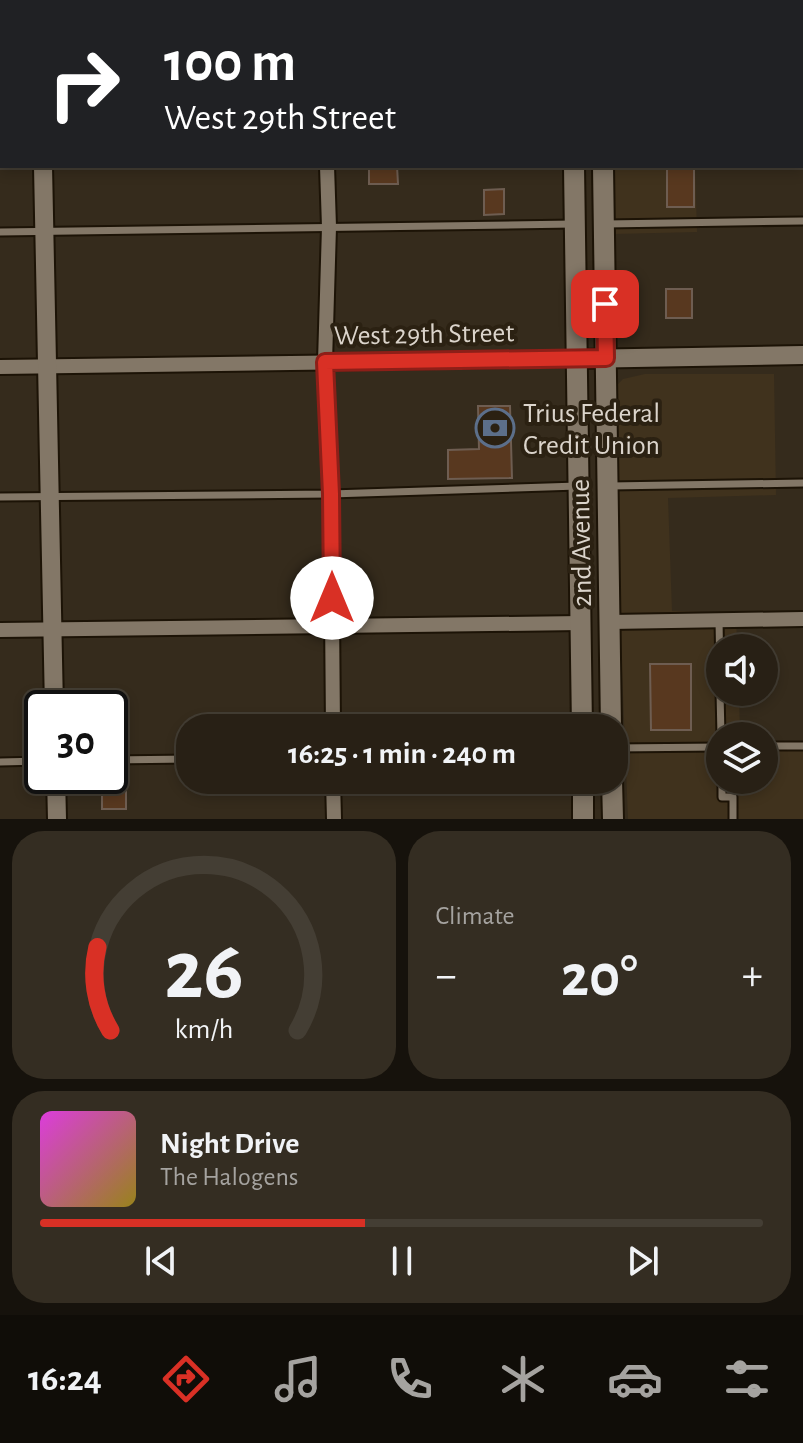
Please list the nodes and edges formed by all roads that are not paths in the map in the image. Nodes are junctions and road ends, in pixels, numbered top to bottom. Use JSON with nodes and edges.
{"nodes":[{"id":1,"x":43,"y":168,"type":"edge"},
{"id":2,"x":327,"y":168,"type":"edge"},
{"id":3,"x":574,"y":168,"type":"edge"},
{"id":4,"x":603,"y":168,"type":"edge"},
{"id":5,"x":803,"y":221,"type":"edge"},
{"id":6,"x":575,"y":224,"type":"junction"},
{"id":7,"x":603,"y":224,"type":"junction"},
{"id":8,"x":329,"y":227,"type":"junction"},
{"id":9,"x":44,"y":231,"type":"junction"},
{"id":10,"x":0,"y":232,"type":"edge"},
{"id":11,"x":803,"y":355,"type":"edge"},
{"id":12,"x":606,"y":358,"type":"junction"},
{"id":13,"x":577,"y":359,"type":"junction"},
{"id":14,"x":325,"y":362,"type":"junction"},
{"id":15,"x":0,"y":367,"type":"edge"},
{"id":16,"x":47,"y":367,"type":"junction"},
{"id":17,"x":803,"y":483,"type":"edge"},
{"id":18,"x":579,"y":486,"type":"junction"},
{"id":19,"x":608,"y":486,"type":"junction"},
{"id":20,"x":331,"y":494,"type":"junction"},
{"id":21,"x":0,"y":497,"type":"edge"},
{"id":22,"x":49,"y":497,"type":"junction"},
{"id":23,"x":803,"y":619,"type":"edge"},
{"id":24,"x":719,"y":620,"type":"junction"},
{"id":25,"x":610,"y":622,"type":"junction"},
{"id":26,"x":581,"y":623,"type":"junction"},
{"id":27,"x":332,"y":624,"type":"junction"},
{"id":28,"x":0,"y":630,"type":"edge"},
{"id":29,"x":52,"y":630,"type":"junction"},
{"id":30,"x":719,"y":634,"type":"edge"},
{"id":31,"x":54,"y":690,"type":"edge"},
{"id":32,"x":333,"y":714,"type":"edge"},
{"id":33,"x":582,"y":714,"type":"edge"},
{"id":34,"x":611,"y":714,"type":"edge"},
{"id":35,"x":778,"y":746,"type":"edge"},
{"id":36,"x":803,"y":746,"type":"edge"},
{"id":37,"x":706,"y":747,"type":"edge"},
{"id":38,"x":628,"y":748,"type":"edge"},
{"id":39,"x":176,"y":759,"type":"edge"},
{"id":40,"x":128,"y":760,"type":"edge"},
{"id":41,"x":24,"y":761,"type":"edge"},
{"id":42,"x":0,"y":762,"type":"edge"},
{"id":43,"x":56,"y":794,"type":"edge"},
{"id":44,"x":333,"y":794,"type":"edge"},
{"id":45,"x":583,"y":794,"type":"edge"},
{"id":46,"x":612,"y":794,"type":"edge"},
{"id":47,"x":722,"y":794,"type":"edge"},
{"id":48,"x":57,"y":819,"type":"edge"},
{"id":49,"x":334,"y":819,"type":"edge"},
{"id":50,"x":583,"y":819,"type":"edge"},
{"id":51,"x":613,"y":819,"type":"edge"},
{"id":52,"x":733,"y":819,"type":"edge"}],
"edges":[{"from":1,"to":9,"type":"street"},
{"from":2,"to":8,"type":"street"},
{"from":3,"to":6,"type":"main road","name":"2nd Avenue"},
{"from":4,"to":7,"type":"main road","name":"2nd Avenue"},
{"from":5,"to":7,"type":"lane"},
{"from":6,"to":8,"type":"lane"},
{"from":6,"to":13,"type":"main road","name":"2nd Avenue"},
{"from":7,"to":12,"type":"main road","name":"2nd Avenue"},
{"from":8,"to":9,"type":"lane"},
{"from":8,"to":14,"type":"street"},
{"from":9,"to":10,"type":"lane"},
{"from":9,"to":16,"type":"street"},
{"from":11,"to":12,"type":"street","name":"West 29th Street"},
{"from":12,"to":13,"type":"street","name":"West 29th Street"},
{"from":12,"to":19,"type":"main road","name":"2nd Avenue"},
{"from":13,"to":14,"type":"street","name":"West 29th Street"},
{"from":13,"to":18,"type":"main road","name":"2nd Avenue"},
{"from":14,"to":16,"type":"street","name":"West 29th Street"},
{"from":14,"to":20,"type":"street"},
{"from":15,"to":16,"type":"street","name":"West 29th Street"},
{"from":16,"to":22,"type":"street"},
{"from":17,"to":19,"type":"lane"},
{"from":18,"to":20,"type":"lane"},
{"from":18,"to":26,"type":"main road","name":"2nd Avenue"},
{"from":19,"to":25,"type":"main road","name":"2nd Avenue"},
{"from":20,"to":22,"type":"lane"},
{"from":20,"to":27,"type":"street"},
{"from":21,"to":22,"type":"lane"},
{"from":22,"to":29,"type":"street"},
{"from":23,"to":24,"type":"street"},
{"from":24,"to":25,"type":"street"},
{"from":24,"to":30,"type":"lane"},
{"from":25,"to":34,"type":"main road","name":"2nd Avenue"},
{"from":26,"to":27,"type":"street"},
{"from":26,"to":33,"type":"main road","name":"2nd Avenue"},
{"from":27,"to":29,"type":"street"},
{"from":27,"to":32,"type":"street"},
{"from":28,"to":29,"type":"street"},
{"from":29,"to":31,"type":"street"},
{"from":35,"to":36,"type":"lane"},
{"from":37,"to":38,"type":"lane"},
{"from":39,"to":40,"type":"lane"},
{"from":41,"to":42,"type":"lane"},
{"from":43,"to":48,"type":"street"},
{"from":44,"to":49,"type":"street"},
{"from":45,"to":50,"type":"main road"},
{"from":46,"to":51,"type":"main road"},
{"from":47,"to":52,"type":"lane"}]}
